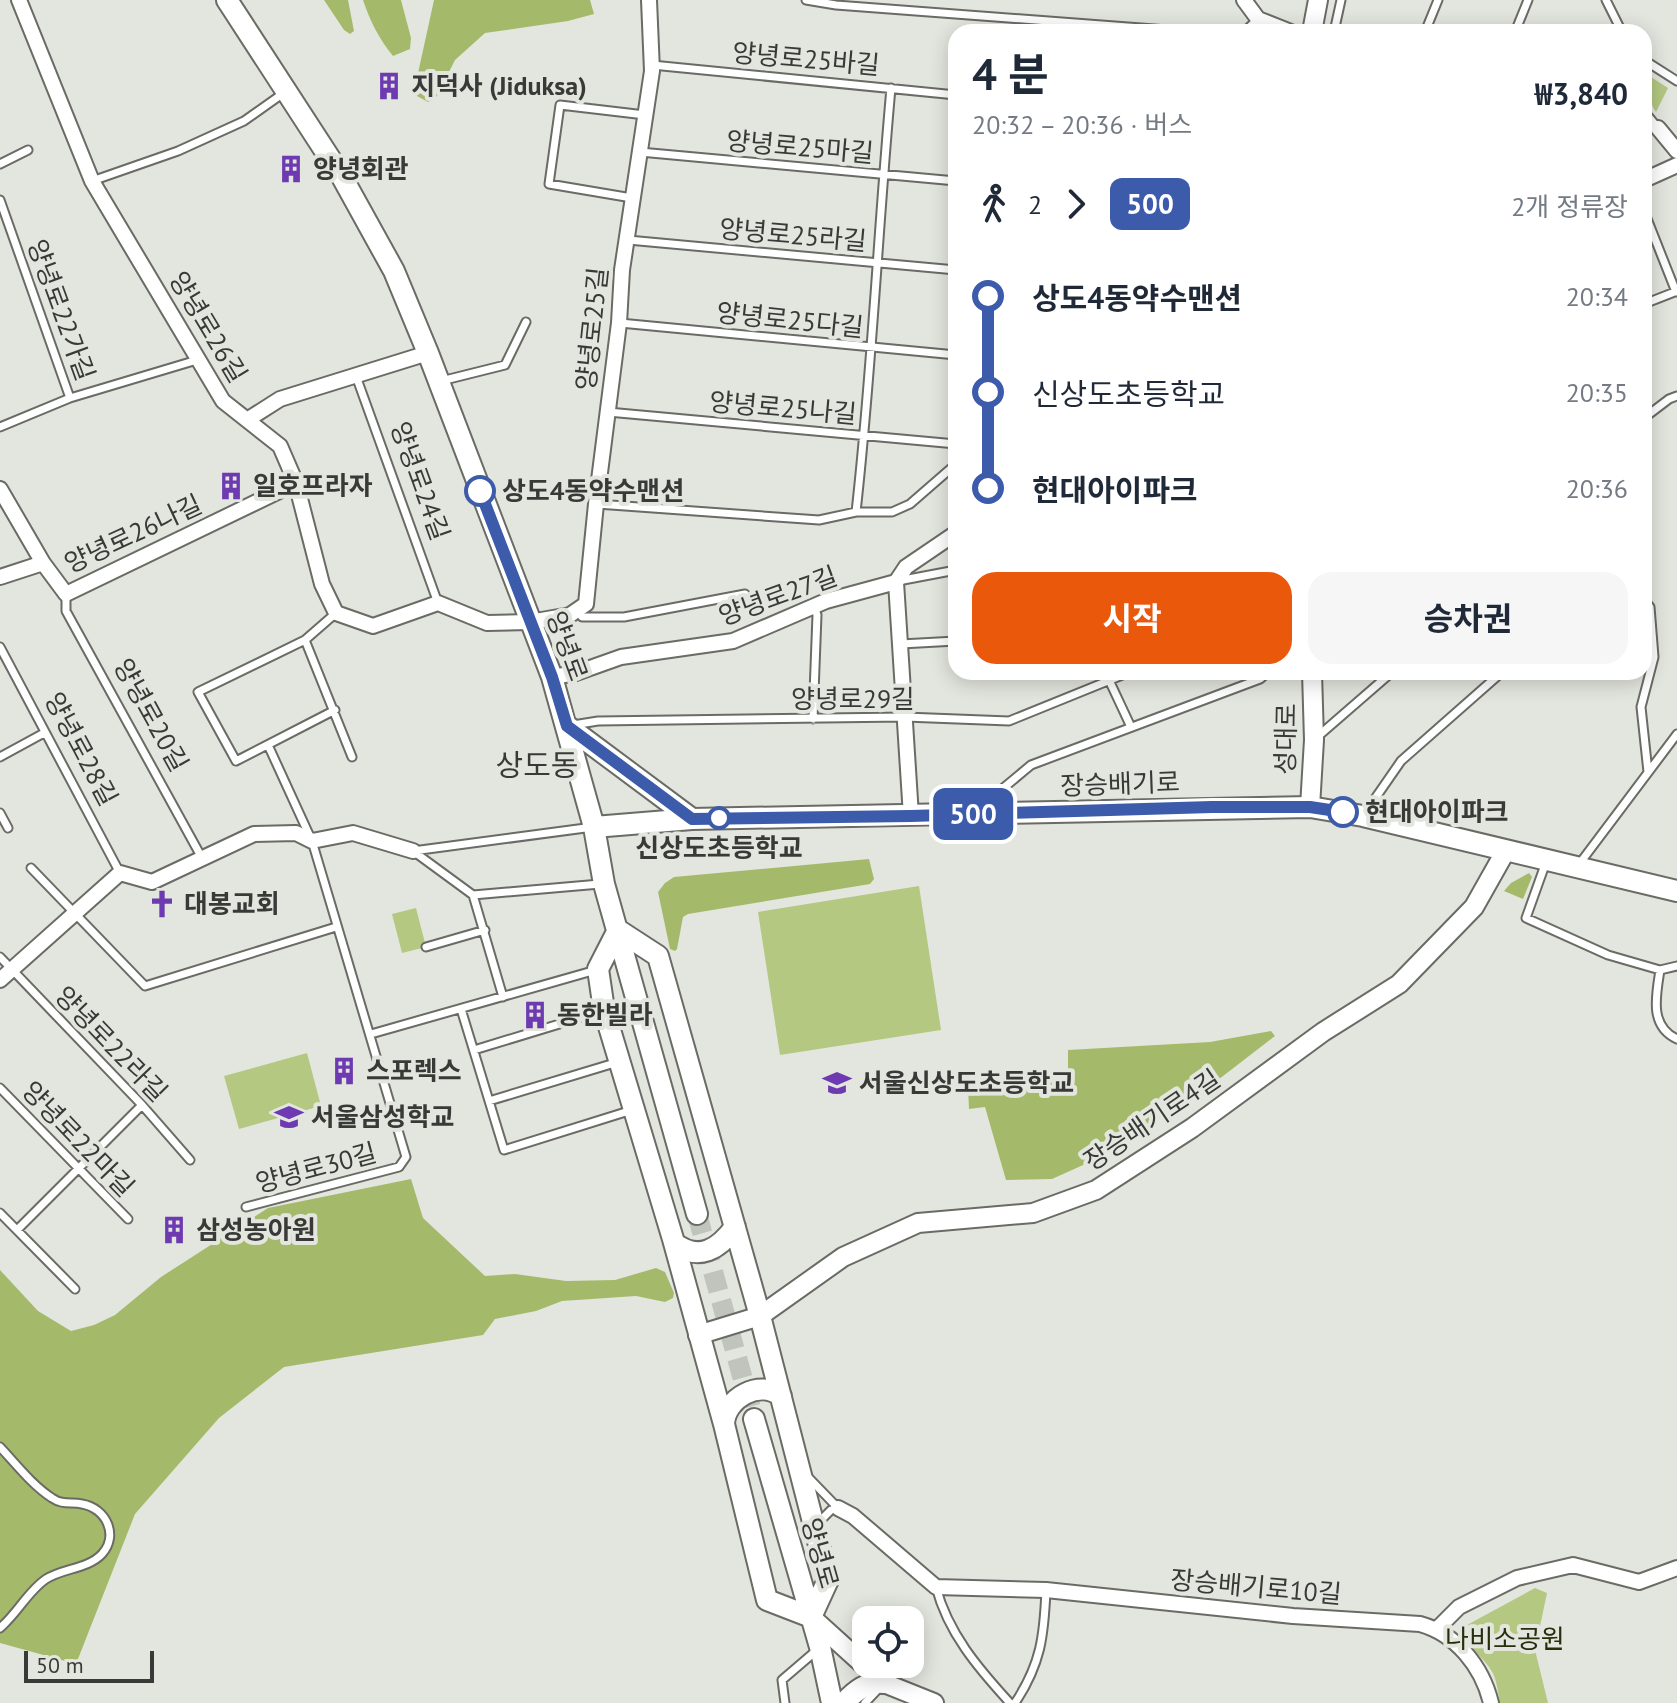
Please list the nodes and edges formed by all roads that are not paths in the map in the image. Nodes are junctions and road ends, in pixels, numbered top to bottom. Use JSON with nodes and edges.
{"nodes":[{"id":1,"x":19,"y":0,"type":"edge"},
{"id":2,"x":227,"y":0,"type":"edge"},
{"id":3,"x":649,"y":0,"type":"edge"},
{"id":4,"x":806,"y":0,"type":"edge"},
{"id":5,"x":1244,"y":0,"type":"edge"},
{"id":6,"x":1318,"y":0,"type":"edge"},
{"id":7,"x":1341,"y":0,"type":"edge"},
{"id":8,"x":1438,"y":0,"type":"edge"},
{"id":9,"x":1528,"y":0,"type":"edge"},
{"id":10,"x":1606,"y":0,"type":"edge"},
{"id":11,"x":836,"y":2,"type":"edge"},
{"id":12,"x":1258,"y":19,"type":"junction"},
{"id":13,"x":1099,"y":24,"type":"edge"},
{"id":14,"x":1253,"y":24,"type":"edge"},
{"id":15,"x":1271,"y":24,"type":"edge"},
{"id":16,"x":1314,"y":24,"type":"edge"},
{"id":17,"x":1336,"y":24,"type":"edge"},
{"id":18,"x":1428,"y":24,"type":"edge"},
{"id":19,"x":1518,"y":24,"type":"edge"},
{"id":20,"x":1618,"y":24,"type":"edge"},
{"id":21,"x":652,"y":65,"type":"junction"},
{"id":22,"x":1652,"y":65,"type":"edge"},
{"id":23,"x":1677,"y":81,"type":"edge"},
{"id":24,"x":891,"y":88,"type":"junction"},
{"id":25,"x":286,"y":91,"type":"junction"},
{"id":26,"x":948,"y":94,"type":"edge"},
{"id":27,"x":645,"y":115,"type":"junction"},
{"id":28,"x":1652,"y":126,"type":"edge"},
{"id":29,"x":28,"y":150,"type":"dead end"},
{"id":30,"x":639,"y":151,"type":"junction"},
{"id":31,"x":1677,"y":151,"type":"edge"},
{"id":32,"x":0,"y":164,"type":"edge"},
{"id":33,"x":1677,"y":165,"type":"edge"},
{"id":34,"x":883,"y":175,"type":"junction"},
{"id":35,"x":1652,"y":176,"type":"edge"},
{"id":36,"x":948,"y":180,"type":"edge"},
{"id":37,"x":92,"y":181,"type":"junction"},
{"id":38,"x":632,"y":198,"type":"junction"},
{"id":39,"x":0,"y":200,"type":"edge"},
{"id":40,"x":1652,"y":231,"type":"edge"},
{"id":41,"x":626,"y":240,"type":"junction"},
{"id":42,"x":877,"y":263,"type":"junction"},
{"id":43,"x":948,"y":269,"type":"edge"},
{"id":44,"x":1676,"y":292,"type":"edge"},
{"id":45,"x":1652,"y":301,"type":"edge"},
{"id":46,"x":526,"y":322,"type":"dead end"},
{"id":47,"x":619,"y":323,"type":"junction"},
{"id":48,"x":869,"y":348,"type":"junction"},
{"id":49,"x":428,"y":353,"type":"junction"},
{"id":50,"x":948,"y":354,"type":"edge"},
{"id":51,"x":199,"y":359,"type":"junction"},
{"id":52,"x":356,"y":376,"type":"junction"},
{"id":53,"x":439,"y":382,"type":"junction"},
{"id":54,"x":1677,"y":396,"type":"edge"},
{"id":55,"x":70,"y":398,"type":"junction"},
{"id":56,"x":1652,"y":410,"type":"edge"},
{"id":57,"x":607,"y":412,"type":"junction"},
{"id":58,"x":247,"y":420,"type":"junction"},
{"id":59,"x":0,"y":427,"type":"edge"},
{"id":60,"x":864,"y":436,"type":"junction"},
{"id":61,"x":948,"y":443,"type":"edge"},
{"id":62,"x":948,"y":471,"type":"edge"},
{"id":63,"x":296,"y":483,"type":"junction"},
{"id":64,"x":0,"y":489,"type":"edge"},
{"id":65,"x":596,"y":504,"type":"junction"},
{"id":66,"x":856,"y":512,"type":"junction"},
{"id":67,"x":948,"y":538,"type":"edge"},
{"id":68,"x":43,"y":563,"type":"junction"},
{"id":69,"x":948,"y":572,"type":"edge"},
{"id":70,"x":0,"y":577,"type":"edge"},
{"id":71,"x":896,"y":582,"type":"junction"},
{"id":72,"x":66,"y":594,"type":"junction"},
{"id":73,"x":745,"y":594,"type":"dead end"},
{"id":74,"x":438,"y":603,"type":"junction"},
{"id":75,"x":814,"y":606,"type":"junction"},
{"id":76,"x":578,"y":610,"type":"junction"},
{"id":77,"x":336,"y":613,"type":"junction"},
{"id":78,"x":530,"y":622,"type":"junction"},
{"id":79,"x":1652,"y":632,"type":"edge"},
{"id":80,"x":305,"y":640,"type":"junction"},
{"id":81,"x":948,"y":641,"type":"edge"},
{"id":82,"x":901,"y":644,"type":"junction"},
{"id":83,"x":0,"y":647,"type":"edge"},
{"id":84,"x":1652,"y":665,"type":"edge"},
{"id":85,"x":552,"y":677,"type":"junction"},
{"id":86,"x":1109,"y":680,"type":"joint"},
{"id":87,"x":1257,"y":680,"type":"edge"},
{"id":88,"x":1312,"y":680,"type":"edge"},
{"id":89,"x":1383,"y":680,"type":"edge"},
{"id":90,"x":1493,"y":680,"type":"edge"},
{"id":91,"x":1648,"y":680,"type":"edge"},
{"id":92,"x":335,"y":710,"type":"junction"},
{"id":93,"x":905,"y":717,"type":"junction"},
{"id":94,"x":813,"y":719,"type":"junction"},
{"id":95,"x":567,"y":726,"type":"junction"},
{"id":96,"x":1131,"y":727,"type":"junction"},
{"id":97,"x":44,"y":733,"type":"junction"},
{"id":98,"x":1677,"y":734,"type":"edge"},
{"id":99,"x":1314,"y":740,"type":"junction"},
{"id":100,"x":268,"y":745,"type":"junction"},
{"id":101,"x":0,"y":757,"type":"edge"},
{"id":102,"x":352,"y":757,"type":"dead end"},
{"id":103,"x":1648,"y":772,"type":"junction"},
{"id":104,"x":1310,"y":807,"type":"junction"},
{"id":105,"x":0,"y":813,"type":"edge"},
{"id":106,"x":1001,"y":813,"type":"junction"},
{"id":107,"x":911,"y":816,"type":"junction"},
{"id":108,"x":1363,"y":816,"type":"junction"},
{"id":109,"x":692,"y":819,"type":"junction"},
{"id":110,"x":594,"y":827,"type":"junction"},
{"id":111,"x":8,"y":828,"type":"dead end"},
{"id":112,"x":312,"y":841,"type":"junction"},
{"id":113,"x":413,"y":851,"type":"junction"},
{"id":114,"x":1505,"y":852,"type":"junction"},
{"id":115,"x":202,"y":858,"type":"junction"},
{"id":116,"x":1547,"y":861,"type":"junction"},
{"id":117,"x":1577,"y":867,"type":"junction"},
{"id":118,"x":31,"y":868,"type":"dead end"},
{"id":119,"x":120,"y":873,"type":"junction"},
{"id":120,"x":604,"y":884,"type":"junction"},
{"id":121,"x":1677,"y":891,"type":"edge"},
{"id":122,"x":473,"y":895,"type":"junction"},
{"id":123,"x":74,"y":913,"type":"junction"},
{"id":124,"x":336,"y":927,"type":"junction"},
{"id":125,"x":485,"y":930,"type":"junction"},
{"id":126,"x":618,"y":930,"type":"junction"},
{"id":127,"x":426,"y":947,"type":"dead end"},
{"id":128,"x":0,"y":957,"type":"edge"},
{"id":129,"x":1677,"y":966,"type":"edge"},
{"id":130,"x":11,"y":969,"type":"junction"},
{"id":131,"x":598,"y":969,"type":"junction"},
{"id":132,"x":1660,"y":970,"type":"junction"},
{"id":133,"x":0,"y":980,"type":"edge"},
{"id":134,"x":503,"y":997,"type":"junction"},
{"id":135,"x":461,"y":1009,"type":"junction"},
{"id":136,"x":604,"y":1010,"type":"junction"},
{"id":137,"x":371,"y":1034,"type":"junction"},
{"id":138,"x":1677,"y":1039,"type":"edge"},
{"id":139,"x":474,"y":1050,"type":"junction"},
{"id":140,"x":620,"y":1061,"type":"junction"},
{"id":141,"x":0,"y":1088,"type":"edge"},
{"id":142,"x":489,"y":1101,"type":"junction"},
{"id":143,"x":142,"y":1105,"type":"junction"},
{"id":144,"x":634,"y":1109,"type":"junction"},
{"id":145,"x":190,"y":1160,"type":"dead end"},
{"id":146,"x":79,"y":1168,"type":"junction"},
{"id":147,"x":246,"y":1207,"type":"dead end"},
{"id":148,"x":0,"y":1213,"type":"edge"},
{"id":149,"x":697,"y":1214,"type":"tunnel mouth"},
{"id":150,"x":128,"y":1219,"type":"dead end"},
{"id":151,"x":735,"y":1227,"type":"junction"},
{"id":152,"x":17,"y":1230,"type":"junction"},
{"id":153,"x":674,"y":1243,"type":"junction"},
{"id":154,"x":75,"y":1289,"type":"dead end"},
{"id":155,"x":760,"y":1316,"type":"junction"},
{"id":156,"x":698,"y":1335,"type":"junction"},
{"id":157,"x":781,"y":1396,"type":"junction"},
{"id":158,"x":754,"y":1419,"type":"tunnel mouth"},
{"id":159,"x":724,"y":1424,"type":"junction"},
{"id":160,"x":0,"y":1447,"type":"edge"},
{"id":161,"x":802,"y":1472,"type":"junction"},
{"id":162,"x":838,"y":1508,"type":"junction"},
{"id":163,"x":816,"y":1526,"type":"junction"},
{"id":164,"x":1676,"y":1569,"type":"edge"},
{"id":165,"x":936,"y":1587,"type":"junction"},
{"id":166,"x":1046,"y":1590,"type":"junction"},
{"id":167,"x":811,"y":1617,"type":"junction"},
{"id":168,"x":0,"y":1628,"type":"edge"},
{"id":169,"x":1437,"y":1629,"type":"junction"},
{"id":170,"x":820,"y":1647,"type":"junction"},
{"id":171,"x":884,"y":1683,"type":"junction"},
{"id":172,"x":785,"y":1703,"type":"edge"},
{"id":173,"x":832,"y":1703,"type":"edge"},
{"id":174,"x":844,"y":1703,"type":"edge"},
{"id":175,"x":865,"y":1703,"type":"edge"},
{"id":176,"x":934,"y":1703,"type":"edge"},
{"id":177,"x":1012,"y":1703,"type":"edge"},
{"id":178,"x":1491,"y":1703,"type":"edge"}],
"edges":[{"from":1,"to":37,"type":"street","name":"양녕로26길"},
{"from":2,"to":25,"type":"main road","name":"양녕로"},
{"from":3,"to":21,"type":"street","name":"양녕로25길"},
{"from":4,"to":11,"type":"lane"},
{"from":5,"to":12,"type":"street"},
{"from":6,"to":16,"type":"street"},
{"from":7,"to":17,"type":"lane"},
{"from":8,"to":18,"type":"lane"},
{"from":9,"to":19,"type":"lane"},
{"from":10,"to":20,"type":"lane"},
{"from":11,"to":13,"type":"lane"},
{"from":12,"to":14,"type":"lane"},
{"from":12,"to":15,"type":"street"},
{"from":21,"to":24,"type":"lane","name":"양녕로25바길"},
{"from":21,"to":27,"type":"street","name":"양녕로25길"},
{"from":22,"to":23,"type":"lane"},
{"from":24,"to":26,"type":"lane","name":"양녕로25바길"},
{"from":24,"to":34,"type":"lane"},
{"from":25,"to":37,"type":"lane"},
{"from":25,"to":49,"type":"main road","name":"양녕로"},
{"from":27,"to":30,"type":"street","name":"양녕로25길"},
{"from":27,"to":38,"type":"lane"},
{"from":28,"to":31,"type":"street"},
{"from":29,"to":32,"type":"lane"},
{"from":30,"to":34,"type":"lane","name":"양녕로25마길"},
{"from":30,"to":38,"type":"street","name":"양녕로25길"},
{"from":33,"to":35,"type":"street"},
{"from":34,"to":36,"type":"lane","name":"양녕로25마길"},
{"from":34,"to":42,"type":"lane"},
{"from":37,"to":51,"type":"street","name":"양녕로26길"},
{"from":38,"to":41,"type":"street","name":"양녕로25길"},
{"from":39,"to":55,"type":"lane","name":"양녕로22가길"},
{"from":40,"to":44,"type":"lane"},
{"from":41,"to":42,"type":"lane","name":"양녕로25라길"},
{"from":41,"to":47,"type":"street","name":"양녕로25길"},
{"from":42,"to":43,"type":"lane","name":"양녕로25라길"},
{"from":42,"to":48,"type":"lane"},
{"from":44,"to":45,"type":"lane"},
{"from":46,"to":53,"type":"lane"},
{"from":47,"to":48,"type":"lane","name":"양녕로25다길"},
{"from":47,"to":57,"type":"street","name":"양녕로25길"},
{"from":48,"to":50,"type":"lane","name":"양녕로25다길"},
{"from":48,"to":60,"type":"lane"},
{"from":49,"to":52,"type":"street"},
{"from":49,"to":53,"type":"main road","name":"양녕로"},
{"from":51,"to":55,"type":"lane","name":"양녕로22가길"},
{"from":51,"to":58,"type":"street","name":"양녕로26길"},
{"from":52,"to":58,"type":"street"},
{"from":52,"to":74,"type":"lane","name":"양녕로24길"},
{"from":53,"to":78,"type":"main road","name":"양녕로"},
{"from":54,"to":56,"type":"lane"},
{"from":55,"to":59,"type":"lane"},
{"from":57,"to":60,"type":"lane","name":"양녕로25나길"},
{"from":57,"to":65,"type":"street","name":"양녕로25길"},
{"from":58,"to":63,"type":"street","name":"양녕로26길"},
{"from":60,"to":61,"type":"lane","name":"양녕로25나길"},
{"from":60,"to":66,"type":"lane"},
{"from":62,"to":66,"type":"lane"},
{"from":63,"to":72,"type":"street","name":"양녕로26나길"},
{"from":63,"to":77,"type":"street","name":"양녕로26길"},
{"from":64,"to":68,"type":"street"},
{"from":65,"to":66,"type":"lane"},
{"from":65,"to":76,"type":"street","name":"양녕로25길"},
{"from":67,"to":71,"type":"street","name":"양녕로27길"},
{"from":68,"to":70,"type":"street","name":"양녕로26나길"},
{"from":68,"to":72,"type":"street","name":"양녕로26나길"},
{"from":69,"to":71,"type":"lane"},
{"from":71,"to":75,"type":"street","name":"양녕로27길"},
{"from":71,"to":82,"type":"street"},
{"from":72,"to":115,"type":"lane","name":"양녕로20길"},
{"from":73,"to":76,"type":"lane"},
{"from":74,"to":77,"type":"street"},
{"from":74,"to":78,"type":"street"},
{"from":75,"to":85,"type":"street","name":"양녕로27길"},
{"from":75,"to":94,"type":"lane"},
{"from":76,"to":78,"type":"street"},
{"from":77,"to":80,"type":"lane"},
{"from":78,"to":85,"type":"main road","name":"양녕로"},
{"from":79,"to":84,"type":"lane"},
{"from":80,"to":92,"type":"lane"},
{"from":80,"to":100,"type":"lane"},
{"from":81,"to":82,"type":"lane"},
{"from":82,"to":93,"type":"street"},
{"from":83,"to":97,"type":"lane","name":"양녕로28길"},
{"from":85,"to":95,"type":"main road","name":"양녕로"},
{"from":86,"to":93,"type":"lane","name":"양녕로29길"},
{"from":86,"to":96,"type":"lane"},
{"from":87,"to":96,"type":"lane"},
{"from":88,"to":99,"type":"street","name":"성대로"},
{"from":89,"to":99,"type":"lane"},
{"from":90,"to":108,"type":"lane"},
{"from":91,"to":103,"type":"lane"},
{"from":92,"to":100,"type":"lane"},
{"from":92,"to":102,"type":"lane"},
{"from":93,"to":94,"type":"lane","name":"양녕로29길"},
{"from":93,"to":107,"type":"street"},
{"from":94,"to":95,"type":"lane","name":"양녕로29길"},
{"from":95,"to":109,"type":"main road"},
{"from":95,"to":110,"type":"main road","name":"양녕로"},
{"from":96,"to":106,"type":"lane"},
{"from":97,"to":101,"type":"lane"},
{"from":97,"to":119,"type":"lane","name":"양녕로28길"},
{"from":98,"to":103,"type":"lane"},
{"from":99,"to":104,"type":"street","name":"성대로"},
{"from":100,"to":112,"type":"lane","name":"양녕로30길"},
{"from":103,"to":117,"type":"lane"},
{"from":104,"to":106,"type":"main road","name":"장승배기로"},
{"from":104,"to":108,"type":"main road","name":"장승배기로"},
{"from":105,"to":111,"type":"lane"},
{"from":106,"to":107,"type":"main road","name":"장승배기로"},
{"from":107,"to":109,"type":"main road","name":"장승배기로"},
{"from":108,"to":114,"type":"main road","name":"장승배기로"},
{"from":109,"to":110,"type":"main road","name":"장승배기로"},
{"from":110,"to":113,"type":"lane"},
{"from":110,"to":120,"type":"main road","name":"양녕로"},
{"from":112,"to":113,"type":"street"},
{"from":112,"to":115,"type":"street"},
{"from":112,"to":124,"type":"lane","name":"양녕로30길"},
{"from":113,"to":122,"type":"lane"},
{"from":114,"to":116,"type":"main road","name":"장승배기로"},
{"from":114,"to":155,"type":"street","name":"장승배기로4길"},
{"from":115,"to":119,"type":"street"},
{"from":116,"to":117,"type":"main road","name":"장승배기로"},
{"from":116,"to":132,"type":"lane"},
{"from":117,"to":121,"type":"main road","name":"장승배기로"},
{"from":118,"to":123,"type":"lane"},
{"from":119,"to":123,"type":"street"},
{"from":120,"to":122,"type":"lane"},
{"from":120,"to":126,"type":"main road","name":"양녕로"},
{"from":122,"to":125,"type":"lane"},
{"from":123,"to":124,"type":"lane"},
{"from":123,"to":130,"type":"street"},
{"from":124,"to":137,"type":"lane","name":"양녕로30길"},
{"from":125,"to":127,"type":"lane"},
{"from":125,"to":134,"type":"lane"},
{"from":126,"to":131,"type":"main road"},
{"from":126,"to":149,"type":"main road","name":"양녕로"},
{"from":126,"to":151,"type":"main road"},
{"from":128,"to":130,"type":"lane","name":"양녕로22라길"},
{"from":129,"to":132,"type":"lane"},
{"from":130,"to":133,"type":"street"},
{"from":130,"to":143,"type":"lane","name":"양녕로22라길"},
{"from":131,"to":134,"type":"lane"},
{"from":131,"to":136,"type":"main road"},
{"from":132,"to":138,"type":"lane"},
{"from":134,"to":135,"type":"lane"},
{"from":135,"to":137,"type":"lane"},
{"from":135,"to":139,"type":"lane"},
{"from":136,"to":139,"type":"lane"},
{"from":136,"to":140,"type":"main road"},
{"from":137,"to":147,"type":"lane","name":"양녕로30길"},
{"from":139,"to":142,"type":"lane"},
{"from":140,"to":142,"type":"lane"},
{"from":140,"to":144,"type":"main road"},
{"from":141,"to":146,"type":"lane","name":"양녕로22마길"},
{"from":142,"to":144,"type":"lane"},
{"from":143,"to":145,"type":"lane","name":"양녕로22라길"},
{"from":143,"to":146,"type":"lane"},
{"from":144,"to":153,"type":"main road"},
{"from":146,"to":150,"type":"lane","name":"양녕로22마길"},
{"from":146,"to":152,"type":"lane"},
{"from":148,"to":152,"type":"lane"},
{"from":151,"to":153,"type":"main road"},
{"from":151,"to":155,"type":"main road"},
{"from":152,"to":154,"type":"lane"},
{"from":153,"to":156,"type":"main road"},
{"from":155,"to":156,"type":"street","name":"장승배기로4길"},
{"from":155,"to":157,"type":"main road"},
{"from":156,"to":159,"type":"main road"},
{"from":157,"to":159,"type":"main road"},
{"from":157,"to":161,"type":"main road"},
{"from":158,"to":167,"type":"main road","name":"양녕로"},
{"from":159,"to":167,"type":"main road"},
{"from":160,"to":168,"type":"lane"},
{"from":161,"to":162,"type":"lane"},
{"from":161,"to":163,"type":"main road"},
{"from":162,"to":163,"type":"lane"},
{"from":162,"to":165,"type":"street"},
{"from":163,"to":167,"type":"main road"},
{"from":164,"to":169,"type":"street"},
{"from":165,"to":166,"type":"street","name":"장승배기로10길"},
{"from":165,"to":177,"type":"lane"},
{"from":166,"to":169,"type":"street","name":"장승배기로10길"},
{"from":166,"to":177,"type":"lane"},
{"from":167,"to":170,"type":"main road","name":"양녕로"},
{"from":167,"to":171,"type":"street"},
{"from":169,"to":178,"type":"street"},
{"from":170,"to":172,"type":"lane"},
{"from":170,"to":173,"type":"main road","name":"양녕로"},
{"from":171,"to":174,"type":"main road"},
{"from":171,"to":175,"type":"lane"},
{"from":171,"to":176,"type":"street"}]}
